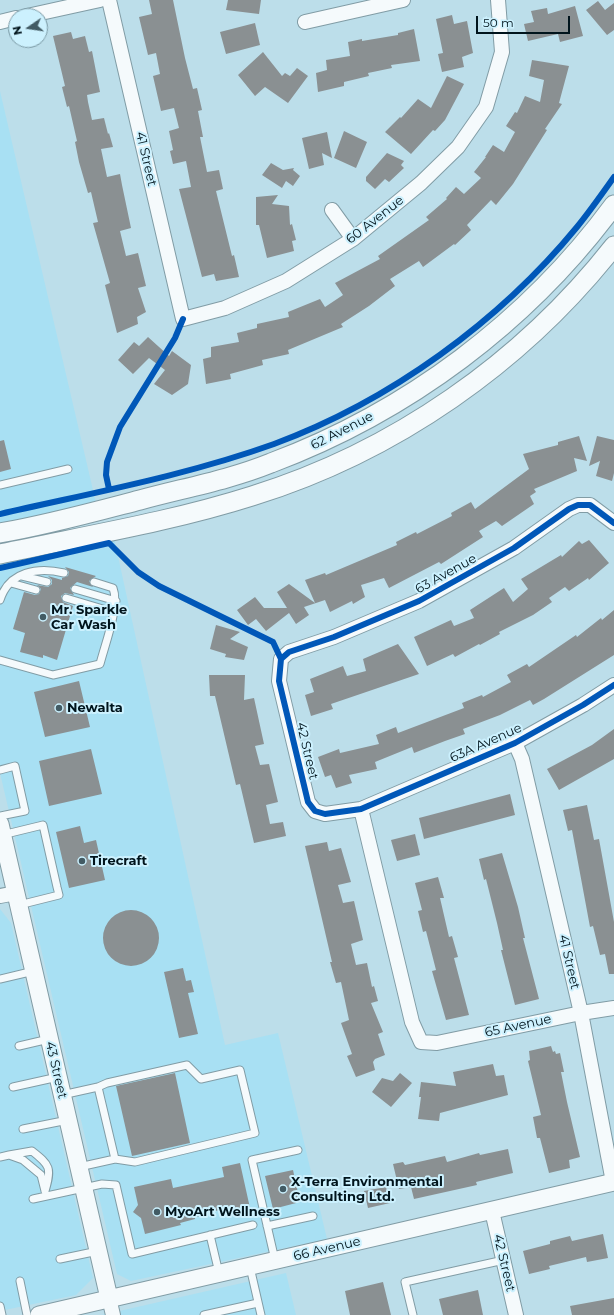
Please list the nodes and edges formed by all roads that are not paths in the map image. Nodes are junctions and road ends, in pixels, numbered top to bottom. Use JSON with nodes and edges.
{"nodes":[{"id":1,"x":100,"y":0,"type":"edge"},
{"id":2,"x":109,"y":0,"type":"edge"},
{"id":3,"x":403,"y":0,"type":"edge"},
{"id":4,"x":498,"y":0,"type":"edge"},
{"id":5,"x":48,"y":11,"type":"edge"},
{"id":6,"x":305,"y":22,"type":"dead end"},
{"id":7,"x":614,"y":205,"type":"edge"},
{"id":8,"x":332,"y":210,"type":"dead end"},
{"id":9,"x":353,"y":239,"type":"junction"},
{"id":10,"x":614,"y":246,"type":"edge"},
{"id":11,"x":183,"y":319,"type":"joint"},
{"id":12,"x":68,"y":469,"type":"dead end"},
{"id":13,"x":0,"y":485,"type":"edge"},
{"id":14,"x":614,"y":522,"type":"edge"},
{"id":15,"x":0,"y":533,"type":"edge"},
{"id":16,"x":0,"y":554,"type":"edge"},
{"id":17,"x":64,"y":573,"type":"dead end"},
{"id":18,"x":22,"y":576,"type":"junction"},
{"id":19,"x":47,"y":582,"type":"dead end"},
{"id":20,"x":94,"y":582,"type":"dead end"},
{"id":21,"x":11,"y":583,"type":"junction"},
{"id":22,"x":75,"y":589,"type":"dead end"},
{"id":23,"x":36,"y":590,"type":"dead end"},
{"id":24,"x":66,"y":598,"type":"dead end"},
{"id":25,"x":0,"y":600,"type":"edge"},
{"id":26,"x":116,"y":601,"type":"junction"},
{"id":27,"x":113,"y":612,"type":"junction"},
{"id":28,"x":289,"y":652,"type":"joint"},
{"id":29,"x":0,"y":660,"type":"edge"},
{"id":30,"x":614,"y":685,"type":"edge"},
{"id":31,"x":515,"y":743,"type":"junction"},
{"id":32,"x":0,"y":770,"type":"edge"},
{"id":33,"x":361,"y":809,"type":"junction"},
{"id":34,"x":0,"y":816,"type":"edge"},
{"id":35,"x":1,"y":829,"type":"edge"},
{"id":36,"x":12,"y":898,"type":"edge"},
{"id":37,"x":34,"y":971,"type":"junction"},
{"id":38,"x":0,"y":980,"type":"edge"},
{"id":39,"x":614,"y":1008,"type":"edge"},
{"id":40,"x":580,"y":1012,"type":"junction"},
{"id":41,"x":49,"y":1039,"type":"junction"},
{"id":42,"x":19,"y":1046,"type":"dead end"},
{"id":43,"x":58,"y":1077,"type":"junction"},
{"id":44,"x":13,"y":1087,"type":"dead end"},
{"id":45,"x":98,"y":1087,"type":"junction"},
{"id":46,"x":62,"y":1095,"type":"junction"},
{"id":47,"x":68,"y":1120,"type":"junction"},
{"id":48,"x":23,"y":1129,"type":"dead end"},
{"id":49,"x":298,"y":1150,"type":"dead end"},
{"id":50,"x":9,"y":1155,"type":"junction"},
{"id":51,"x":0,"y":1157,"type":"edge"},
{"id":52,"x":115,"y":1159,"type":"junction"},
{"id":53,"x":79,"y":1167,"type":"junction"},
{"id":54,"x":613,"y":1182,"type":"edge"},
{"id":55,"x":84,"y":1188,"type":"junction"},
{"id":56,"x":46,"y":1194,"type":"junction"},
{"id":57,"x":33,"y":1200,"type":"dead end"},
{"id":58,"x":492,"y":1211,"type":"junction"},
{"id":59,"x":313,"y":1216,"type":"dead end"},
{"id":60,"x":253,"y":1225,"type":"dead end"},
{"id":61,"x":267,"y":1226,"type":"junction"},
{"id":62,"x":210,"y":1235,"type":"junction"},
{"id":63,"x":98,"y":1251,"type":"junction"},
{"id":64,"x":60,"y":1259,"type":"dead end"},
{"id":65,"x":275,"y":1260,"type":"junction"},
{"id":66,"x":504,"y":1260,"type":"junction"},
{"id":67,"x":250,"y":1266,"type":"junction"},
{"id":68,"x":220,"y":1273,"type":"junction"},
{"id":69,"x":20,"y":1282,"type":"dead end"},
{"id":70,"x":109,"y":1298,"type":"junction"},
{"id":71,"x":258,"y":1303,"type":"junction"},
{"id":72,"x":0,"y":1306,"type":"edge"},
{"id":73,"x":2,"y":1315,"type":"edge"},
{"id":74,"x":27,"y":1315,"type":"edge"},
{"id":75,"x":39,"y":1315,"type":"edge"},
{"id":76,"x":113,"y":1315,"type":"edge"},
{"id":77,"x":204,"y":1315,"type":"edge"},
{"id":78,"x":261,"y":1315,"type":"edge"},
{"id":79,"x":413,"y":1315,"type":"edge"},
{"id":80,"x":516,"y":1315,"type":"edge"}],
"edges":[{"from":1,"to":5,"type":"street"},
{"from":2,"to":11,"type":"street","name":"41 Street"},
{"from":3,"to":6,"type":"street"},
{"from":4,"to":9,"type":"street","name":"60 Avenue"},
{"from":7,"to":15,"type":"main road","name":"62 Avenue"},
{"from":8,"to":9,"type":"street"},
{"from":9,"to":11,"type":"street","name":"60 Avenue"},
{"from":10,"to":16,"type":"main road","name":"62 Avenue"},
{"from":12,"to":13,"type":"lane"},
{"from":14,"to":28,"type":"street","name":"63 Avenue"},
{"from":17,"to":18,"type":"lane"},
{"from":18,"to":19,"type":"lane"},
{"from":18,"to":21,"type":"lane"},
{"from":20,"to":26,"type":"lane"},
{"from":21,"to":23,"type":"lane"},
{"from":21,"to":25,"type":"lane"},
{"from":22,"to":26,"type":"lane"},
{"from":24,"to":27,"type":"lane"},
{"from":26,"to":27,"type":"lane"},
{"from":27,"to":29,"type":"lane"},
{"from":28,"to":33,"type":"street","name":"42 Street"},
{"from":30,"to":31,"type":"street","name":"63A Avenue"},
{"from":31,"to":33,"type":"street","name":"63A Avenue"},
{"from":31,"to":40,"type":"street","name":"41 Street"},
{"from":32,"to":34,"type":"lane"},
{"from":33,"to":40,"type":"street","name":"65 Avenue"},
{"from":35,"to":36,"type":"street","name":"43 Street"},
{"from":35,"to":36,"type":"lane"},
{"from":36,"to":37,"type":"street","name":"43 Street"},
{"from":37,"to":38,"type":"lane"},
{"from":37,"to":41,"type":"street","name":"43 Street"},
{"from":39,"to":40,"type":"street","name":"65 Avenue"},
{"from":40,"to":54,"type":"street","name":"41 Street"},
{"from":41,"to":42,"type":"lane"},
{"from":41,"to":43,"type":"street","name":"43 Street"},
{"from":43,"to":44,"type":"lane"},
{"from":43,"to":46,"type":"street","name":"43 Street"},
{"from":45,"to":46,"type":"lane"},
{"from":45,"to":52,"type":"lane"},
{"from":45,"to":52,"type":"lane"},
{"from":46,"to":47,"type":"street","name":"43 Street"},
{"from":47,"to":48,"type":"lane"},
{"from":47,"to":53,"type":"street","name":"43 Street"},
{"from":49,"to":61,"type":"lane"},
{"from":50,"to":51,"type":"lane"},
{"from":50,"to":56,"type":"lane"},
{"from":50,"to":56,"type":"lane"},
{"from":52,"to":53,"type":"lane"},
{"from":53,"to":55,"type":"street","name":"43 Street"},
{"from":54,"to":58,"type":"street","name":"66 Avenue"},
{"from":55,"to":56,"type":"lane"},
{"from":55,"to":62,"type":"lane"},
{"from":55,"to":63,"type":"street","name":"43 Street"},
{"from":56,"to":57,"type":"lane"},
{"from":58,"to":65,"type":"street","name":"66 Avenue"},
{"from":58,"to":66,"type":"street","name":"42 Street"},
{"from":59,"to":61,"type":"lane"},
{"from":60,"to":62,"type":"lane"},
{"from":61,"to":65,"type":"lane"},
{"from":62,"to":68,"type":"lane"},
{"from":63,"to":64,"type":"lane"},
{"from":63,"to":70,"type":"street","name":"43 Street"},
{"from":65,"to":67,"type":"street","name":"66 Avenue"},
{"from":66,"to":79,"type":"lane"},
{"from":66,"to":80,"type":"street","name":"42 Street"},
{"from":67,"to":68,"type":"street","name":"66 Avenue"},
{"from":67,"to":71,"type":"lane"},
{"from":68,"to":70,"type":"street","name":"66 Avenue"},
{"from":69,"to":74,"type":"lane"},
{"from":70,"to":75,"type":"street","name":"66 Avenue"},
{"from":70,"to":76,"type":"street","name":"43 Street"},
{"from":71,"to":77,"type":"lane"},
{"from":71,"to":78,"type":"lane"},
{"from":72,"to":73,"type":"lane"}]}
